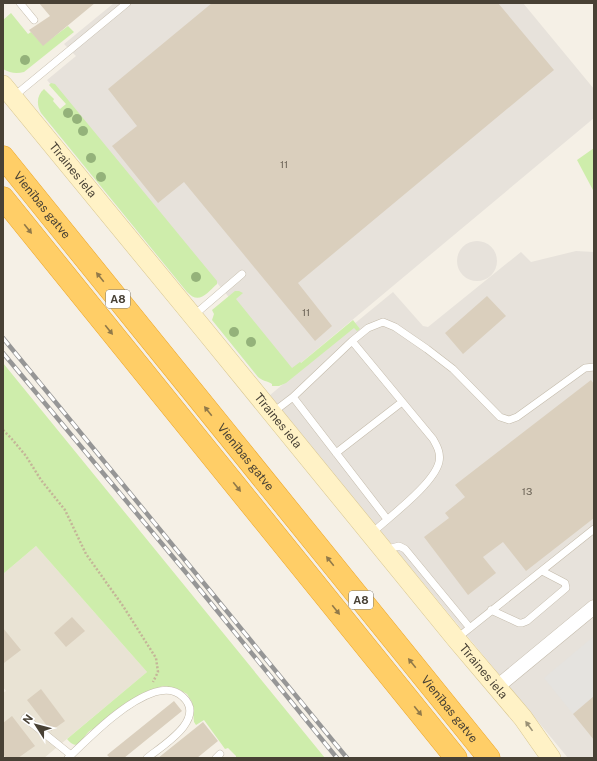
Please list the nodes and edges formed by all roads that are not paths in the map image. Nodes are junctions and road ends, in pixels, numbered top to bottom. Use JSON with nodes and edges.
{"nodes":[{"id":1,"x":20,"y":3,"type":"edge"},
{"id":2,"x":127,"y":3,"type":"edge"},
{"id":3,"x":34,"y":20,"type":"dead end"},
{"id":4,"x":8,"y":91,"type":"edge"},
{"id":5,"x":3,"y":157,"type":"edge"},
{"id":6,"x":3,"y":198,"type":"edge"},
{"id":7,"x":242,"y":274,"type":"dead end"},
{"id":8,"x":193,"y":316,"type":"junction"},
{"id":9,"x":352,"y":341,"type":"junction"},
{"id":10,"x":594,"y":366,"type":"edge"},
{"id":11,"x":293,"y":398,"type":"junction"},
{"id":12,"x":402,"y":402,"type":"junction"},
{"id":13,"x":272,"y":414,"type":"junction"},
{"id":14,"x":233,"y":441,"type":"junction"},
{"id":15,"x":336,"y":453,"type":"junction"},
{"id":16,"x":212,"y":457,"type":"junction"},
{"id":17,"x":387,"y":519,"type":"junction"},
{"id":18,"x":594,"y":529,"type":"edge"},
{"id":19,"x":371,"y":533,"type":"junction"},
{"id":20,"x":542,"y":571,"type":"junction"},
{"id":21,"x":594,"y":608,"type":"edge"},
{"id":22,"x":491,"y":610,"type":"junction"},
{"id":23,"x":463,"y":633,"type":"junction"},
{"id":24,"x":497,"y":686,"type":"junction"},
{"id":25,"x":25,"y":718,"type":"dead end"},
{"id":26,"x":69,"y":757,"type":"edge"},
{"id":27,"x":147,"y":758,"type":"edge"},
{"id":28,"x":456,"y":758,"type":"edge"},
{"id":29,"x":489,"y":758,"type":"edge"},
{"id":30,"x":551,"y":758,"type":"edge"}],
"edges":[{"from":1,"to":3,"type":"lane"},
{"from":2,"to":4,"type":"lane"},
{"from":4,"to":8,"type":"street","name":"Tīraines iela"},
{"from":14,"to":5,"type":"highway","name":"Vienības gatve","number":"A8","one_way":true},
{"from":6,"to":16,"type":"highway","number":"A8","one_way":true},
{"from":7,"to":8,"type":"lane"},
{"from":8,"to":13,"type":"street","name":"Tīraines iela"},
{"from":9,"to":10,"type":"lane"},
{"from":9,"to":11,"type":"lane"},
{"from":9,"to":12,"type":"lane"},
{"from":11,"to":13,"type":"lane"},
{"from":11,"to":15,"type":"lane"},
{"from":12,"to":15,"type":"lane"},
{"from":12,"to":17,"type":"lane"},
{"from":13,"to":19,"type":"street","name":"Tīraines iela"},
{"from":14,"to":16,"type":"highway"},
{"from":29,"to":14,"type":"highway","name":"Vienības gatve","number":"A8","one_way":true},
{"from":15,"to":17,"type":"lane"},
{"from":16,"to":28,"type":"highway","number":"A8","one_way":true},
{"from":17,"to":19,"type":"lane"},
{"from":18,"to":20,"type":"lane"},
{"from":19,"to":23,"type":"street","name":"Tīraines iela"},
{"from":20,"to":22,"type":"lane"},
{"from":20,"to":22,"type":"lane"},
{"from":21,"to":24,"type":"street"},
{"from":22,"to":23,"type":"lane"},
{"from":23,"to":24,"type":"street","name":"Tīraines iela"},
{"from":30,"to":24,"type":"street","name":"Tīraines iela","one_way":true},
{"from":25,"to":26,"type":"lane"},
{"from":26,"to":27,"type":"lane"}]}
